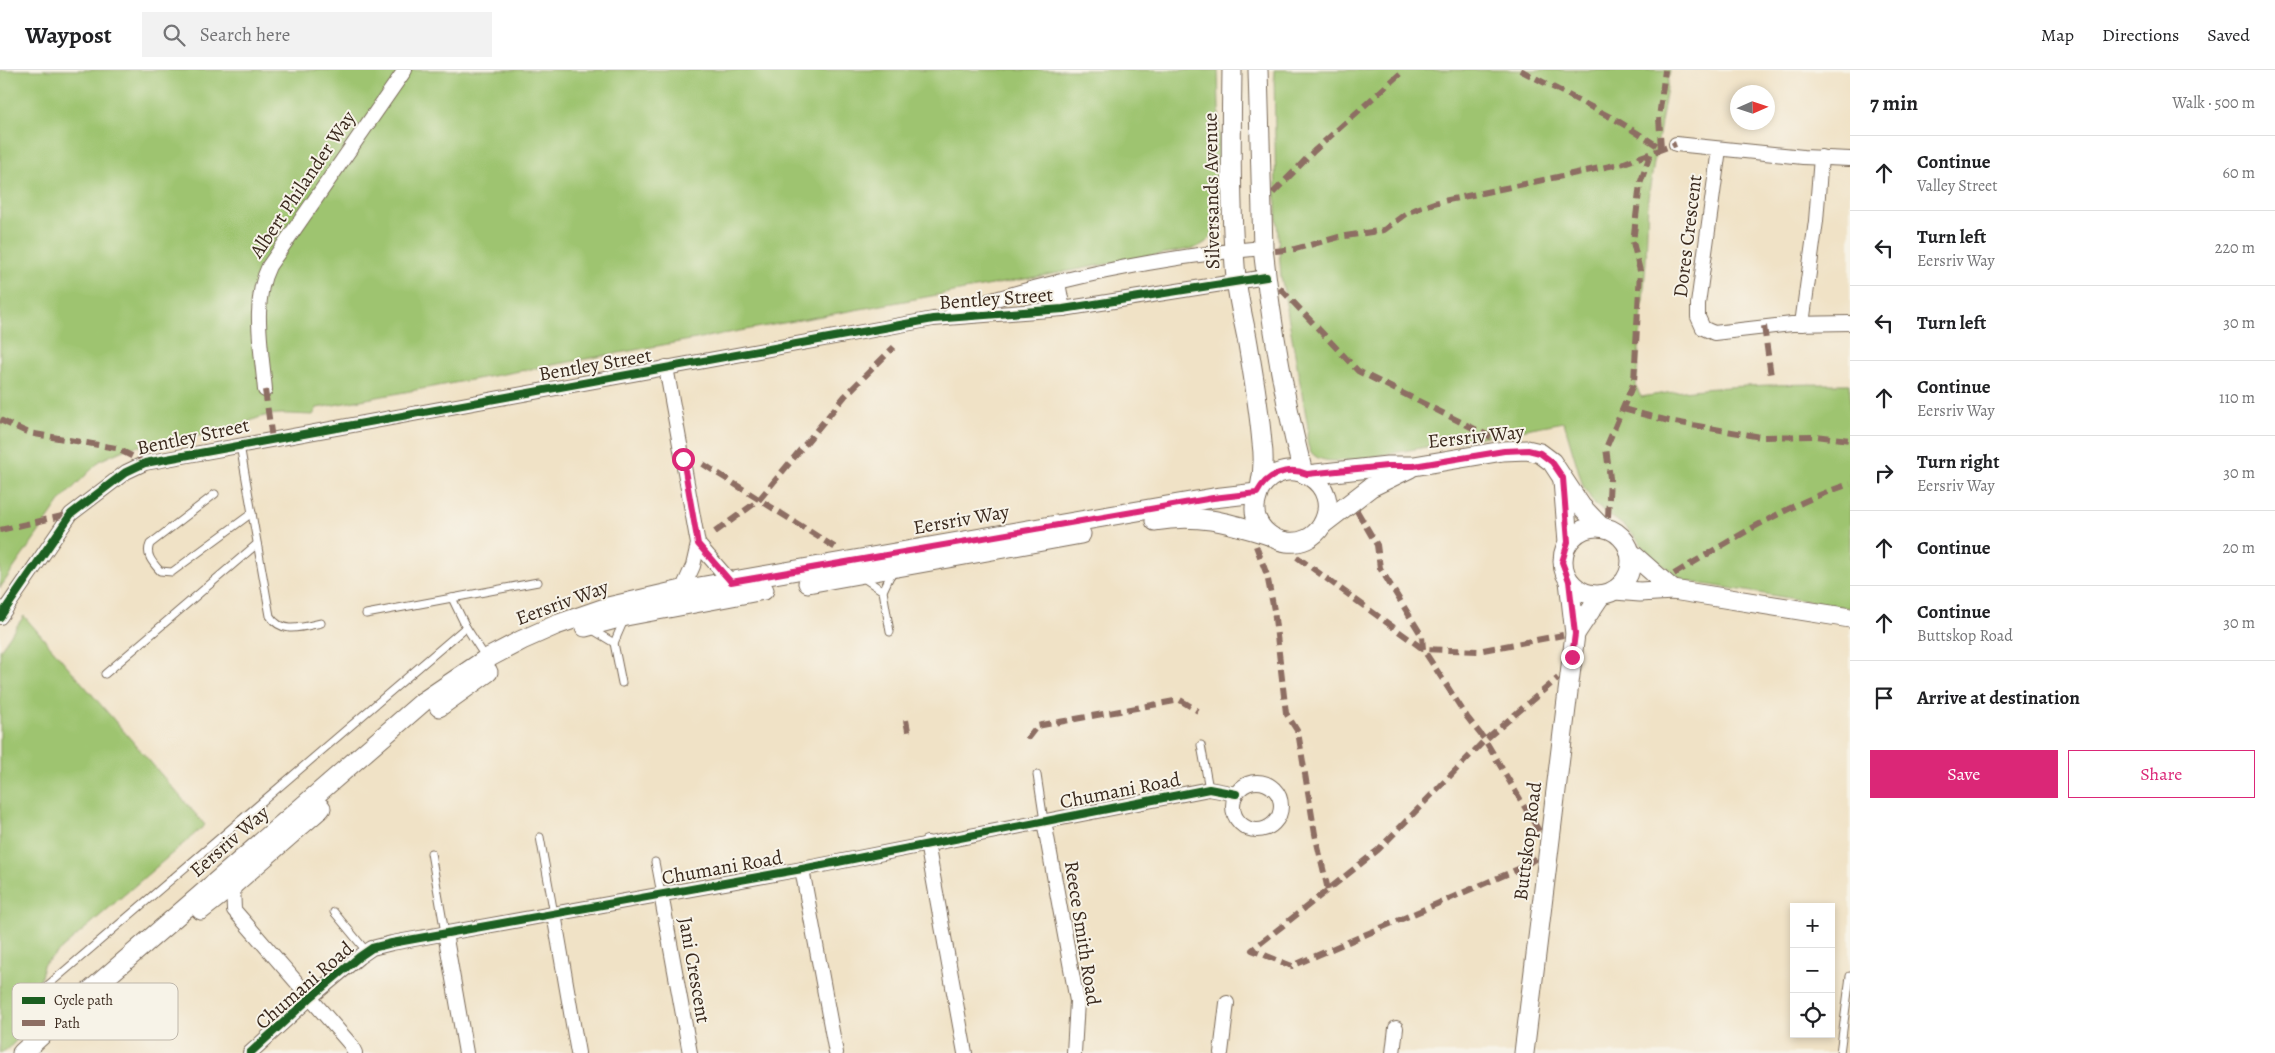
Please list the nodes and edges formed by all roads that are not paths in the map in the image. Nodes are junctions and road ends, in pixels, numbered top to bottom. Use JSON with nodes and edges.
{"nodes":[{"id":1,"x":405,"y":70,"type":"edge"},
{"id":2,"x":1232,"y":70,"type":"edge"},
{"id":3,"x":1258,"y":70,"type":"edge"},
{"id":4,"x":1676,"y":144,"type":"dead end"},
{"id":5,"x":1719,"y":149,"type":"junction"},
{"id":6,"x":1821,"y":158,"type":"junction"},
{"id":7,"x":1850,"y":159,"type":"edge"},
{"id":8,"x":1263,"y":248,"type":"junction"},
{"id":9,"x":1234,"y":250,"type":"junction"},
{"id":10,"x":1266,"y":277,"type":"junction"},
{"id":11,"x":1236,"y":280,"type":"junction"},
{"id":12,"x":1058,"y":283,"type":"junction"},
{"id":13,"x":1063,"y":310,"type":"junction"},
{"id":14,"x":933,"y":319,"type":"junction"},
{"id":15,"x":1850,"y":323,"type":"edge"},
{"id":16,"x":1802,"y":324,"type":"junction"},
{"id":17,"x":666,"y":367,"type":"junction"},
{"id":18,"x":265,"y":390,"type":"dead end"},
{"id":19,"x":240,"y":445,"type":"junction"},
{"id":20,"x":1414,"y":466,"type":"junction"},
{"id":21,"x":1305,"y":474,"type":"junction"},
{"id":22,"x":1563,"y":478,"type":"junction"},
{"id":23,"x":1258,"y":491,"type":"junction"},
{"id":24,"x":215,"y":494,"type":"dead end"},
{"id":25,"x":252,"y":514,"type":"junction"},
{"id":26,"x":1323,"y":524,"type":"junction"},
{"id":27,"x":1601,"y":527,"type":"junction"},
{"id":28,"x":1269,"y":536,"type":"junction"},
{"id":29,"x":1568,"y":542,"type":"junction"},
{"id":30,"x":257,"y":544,"type":"junction"},
{"id":31,"x":698,"y":544,"type":"junction"},
{"id":32,"x":1629,"y":551,"type":"junction"},
{"id":33,"x":895,"y":567,"type":"junction"},
{"id":34,"x":855,"y":574,"type":"junction"},
{"id":35,"x":1569,"y":581,"type":"junction"},
{"id":36,"x":538,"y":582,"type":"dead end"},
{"id":37,"x":731,"y":582,"type":"junction"},
{"id":38,"x":682,"y":590,"type":"junction"},
{"id":39,"x":1673,"y":590,"type":"junction"},
{"id":40,"x":883,"y":591,"type":"junction"},
{"id":41,"x":1608,"y":592,"type":"junction"},
{"id":42,"x":452,"y":598,"type":"junction"},
{"id":43,"x":366,"y":614,"type":"dead end"},
{"id":44,"x":626,"y":616,"type":"junction"},
{"id":45,"x":0,"y":617,"type":"edge"},
{"id":46,"x":1850,"y":618,"type":"edge"},
{"id":47,"x":321,"y":623,"type":"dead end"},
{"id":48,"x":587,"y":626,"type":"junction"},
{"id":49,"x":466,"y":627,"type":"junction"},
{"id":50,"x":890,"y":632,"type":"dead end"},
{"id":51,"x":1575,"y":634,"type":"junction"},
{"id":52,"x":614,"y":643,"type":"junction"},
{"id":53,"x":486,"y":658,"type":"junction"},
{"id":54,"x":105,"y":674,"type":"dead end"},
{"id":55,"x":622,"y":682,"type":"dead end"},
{"id":56,"x":1201,"y":745,"type":"dead end"},
{"id":57,"x":1037,"y":775,"type":"dead end"},
{"id":58,"x":1209,"y":789,"type":"junction"},
{"id":59,"x":1236,"y":794,"type":"dead end"},
{"id":60,"x":1044,"y":821,"type":"junction"},
{"id":61,"x":540,"y":837,"type":"dead end"},
{"id":62,"x":927,"y":843,"type":"junction"},
{"id":63,"x":431,"y":853,"type":"dead end"},
{"id":64,"x":655,"y":862,"type":"dead end"},
{"id":65,"x":802,"y":869,"type":"junction"},
{"id":66,"x":233,"y":885,"type":"junction"},
{"id":67,"x":661,"y":894,"type":"junction"},
{"id":68,"x":203,"y":909,"type":"junction"},
{"id":69,"x":234,"y":910,"type":"junction"},
{"id":70,"x":334,"y":912,"type":"dead end"},
{"id":71,"x":554,"y":914,"type":"junction"},
{"id":72,"x":445,"y":933,"type":"junction"},
{"id":73,"x":367,"y":952,"type":"junction"},
{"id":74,"x":1850,"y":976,"type":"edge"},
{"id":75,"x":51,"y":983,"type":"edge"},
{"id":76,"x":107,"y":983,"type":"edge"},
{"id":77,"x":113,"y":983,"type":"edge"},
{"id":78,"x":310,"y":998,"type":"junction"},
{"id":79,"x":1227,"y":1003,"type":"dead end"},
{"id":80,"x":1396,"y":1028,"type":"dead end"},
{"id":81,"x":43,"y":1040,"type":"edge"},
{"id":82,"x":44,"y":1040,"type":"edge"},
{"id":83,"x":29,"y":1052,"type":"edge"},
{"id":84,"x":250,"y":1053,"type":"edge"},
{"id":85,"x":355,"y":1053,"type":"edge"},
{"id":86,"x":466,"y":1053,"type":"edge"},
{"id":87,"x":578,"y":1053,"type":"edge"},
{"id":88,"x":690,"y":1053,"type":"edge"},
{"id":89,"x":836,"y":1053,"type":"edge"},
{"id":90,"x":965,"y":1053,"type":"edge"},
{"id":91,"x":1074,"y":1053,"type":"edge"},
{"id":92,"x":1221,"y":1053,"type":"edge"},
{"id":93,"x":1393,"y":1053,"type":"edge"},
{"id":94,"x":1524,"y":1053,"type":"edge"},
{"id":95,"x":1840,"y":1053,"type":"edge"}],
"edges":[{"from":1,"to":18,"type":"street","name":"Albert Philander Way"},
{"from":2,"to":9,"type":"main road","name":"Silversands Avenue"},
{"from":3,"to":8,"type":"main road"},
{"from":4,"to":5,"type":"street"},
{"from":5,"to":6,"type":"street"},
{"from":5,"to":16,"type":"street","name":"Dores Crescent"},
{"from":6,"to":7,"type":"street"},
{"from":6,"to":16,"type":"street"},
{"from":8,"to":9,"type":"street","name":"Bentley Street"},
{"from":8,"to":10,"type":"main road"},
{"from":9,"to":11,"type":"main road","name":"Silversands Avenue"},
{"from":9,"to":12,"type":"street","name":"Bentley Street"},
{"from":10,"to":11,"type":"street","name":"Bentley Street"},
{"from":10,"to":21,"type":"main road"},
{"from":11,"to":13,"type":"street","name":"Bentley Street"},
{"from":11,"to":23,"type":"main road","name":"Silversands Avenue"},
{"from":12,"to":13,"type":"street"},
{"from":12,"to":14,"type":"street","name":"Bentley Street"},
{"from":13,"to":14,"type":"street","name":"Bentley Street"},
{"from":14,"to":17,"type":"street","name":"Bentley Street"},
{"from":15,"to":16,"type":"street","name":"Dores Crescent"},
{"from":17,"to":19,"type":"street","name":"Bentley Street"},
{"from":17,"to":31,"type":"street"},
{"from":19,"to":25,"type":"lane"},
{"from":19,"to":45,"type":"street","name":"Bentley Street"},
{"from":20,"to":21,"type":"main road","name":"Eersriv Way"},
{"from":20,"to":22,"type":"main road","name":"Eersriv Way"},
{"from":20,"to":26,"type":"main road","name":"Eersriv Way"},
{"from":21,"to":23,"type":"main road"},
{"from":21,"to":26,"type":"main road"},
{"from":22,"to":27,"type":"main road","name":"Eersriv Way"},
{"from":22,"to":29,"type":"main road"},
{"from":23,"to":28,"type":"main road"},
{"from":23,"to":37,"type":"main road","name":"Eersriv Way"},
{"from":24,"to":25,"type":"lane"},
{"from":25,"to":30,"type":"lane"},
{"from":26,"to":28,"type":"main road"},
{"from":27,"to":29,"type":"main road"},
{"from":27,"to":32,"type":"main road"},
{"from":28,"to":33,"type":"main road","name":"Eersriv Way"},
{"from":29,"to":35,"type":"main road"},
{"from":30,"to":47,"type":"lane"},
{"from":30,"to":54,"type":"lane"},
{"from":31,"to":37,"type":"street"},
{"from":31,"to":38,"type":"street"},
{"from":32,"to":39,"type":"main road"},
{"from":32,"to":41,"type":"main road"},
{"from":33,"to":34,"type":"main road","name":"Eersriv Way"},
{"from":33,"to":40,"type":"lane"},
{"from":34,"to":40,"type":"lane"},
{"from":34,"to":44,"type":"main road","name":"Eersriv Way"},
{"from":35,"to":41,"type":"main road"},
{"from":35,"to":51,"type":"main road","name":"Buttskop Road"},
{"from":36,"to":42,"type":"lane"},
{"from":37,"to":38,"type":"main road","name":"Eersriv Way"},
{"from":38,"to":53,"type":"main road","name":"Eersriv Way"},
{"from":39,"to":41,"type":"main road"},
{"from":39,"to":46,"type":"main road"},
{"from":40,"to":50,"type":"lane"},
{"from":41,"to":51,"type":"main road","name":"Buttskop Road"},
{"from":42,"to":43,"type":"lane"},
{"from":42,"to":49,"type":"lane"},
{"from":44,"to":48,"type":"main road","name":"Eersriv Way"},
{"from":44,"to":52,"type":"lane"},
{"from":48,"to":52,"type":"lane"},
{"from":48,"to":66,"type":"main road","name":"Eersriv Way"},
{"from":49,"to":53,"type":"lane"},
{"from":49,"to":75,"type":"lane"},
{"from":51,"to":94,"type":"main road","name":"Buttskop Road"},
{"from":52,"to":55,"type":"lane"},
{"from":53,"to":76,"type":"main road","name":"Eersriv Way"},
{"from":56,"to":58,"type":"lane"},
{"from":57,"to":60,"type":"lane"},
{"from":58,"to":59,"type":"street","name":"Chumani Road"},
{"from":58,"to":60,"type":"street","name":"Chumani Road"},
{"from":60,"to":62,"type":"street","name":"Chumani Road"},
{"from":60,"to":91,"type":"street","name":"Reece Smith Road"},
{"from":61,"to":71,"type":"lane"},
{"from":62,"to":65,"type":"street","name":"Chumani Road"},
{"from":62,"to":90,"type":"street"},
{"from":63,"to":72,"type":"lane"},
{"from":64,"to":67,"type":"lane"},
{"from":65,"to":67,"type":"street","name":"Chumani Road"},
{"from":65,"to":89,"type":"street"},
{"from":66,"to":68,"type":"main road","name":"Eersriv Way"},
{"from":66,"to":69,"type":"street"},
{"from":67,"to":71,"type":"street","name":"Chumani Road"},
{"from":67,"to":88,"type":"street","name":"Jani Crescent"},
{"from":68,"to":69,"type":"street"},
{"from":68,"to":77,"type":"main road","name":"Eersriv Way"},
{"from":69,"to":78,"type":"street"},
{"from":70,"to":73,"type":"lane"},
{"from":71,"to":72,"type":"street","name":"Chumani Road"},
{"from":71,"to":87,"type":"street"},
{"from":72,"to":73,"type":"street","name":"Chumani Road"},
{"from":72,"to":86,"type":"street"},
{"from":73,"to":78,"type":"street","name":"Chumani Road"},
{"from":74,"to":95,"type":"lane"},
{"from":78,"to":84,"type":"street","name":"Chumani Road"},
{"from":78,"to":85,"type":"street"},
{"from":79,"to":92,"type":"street"},
{"from":80,"to":93,"type":"street"},
{"from":81,"to":83,"type":"main road","name":"Eersriv Way"},
{"from":82,"to":83,"type":"main road","name":"Eersriv Way"}]}
